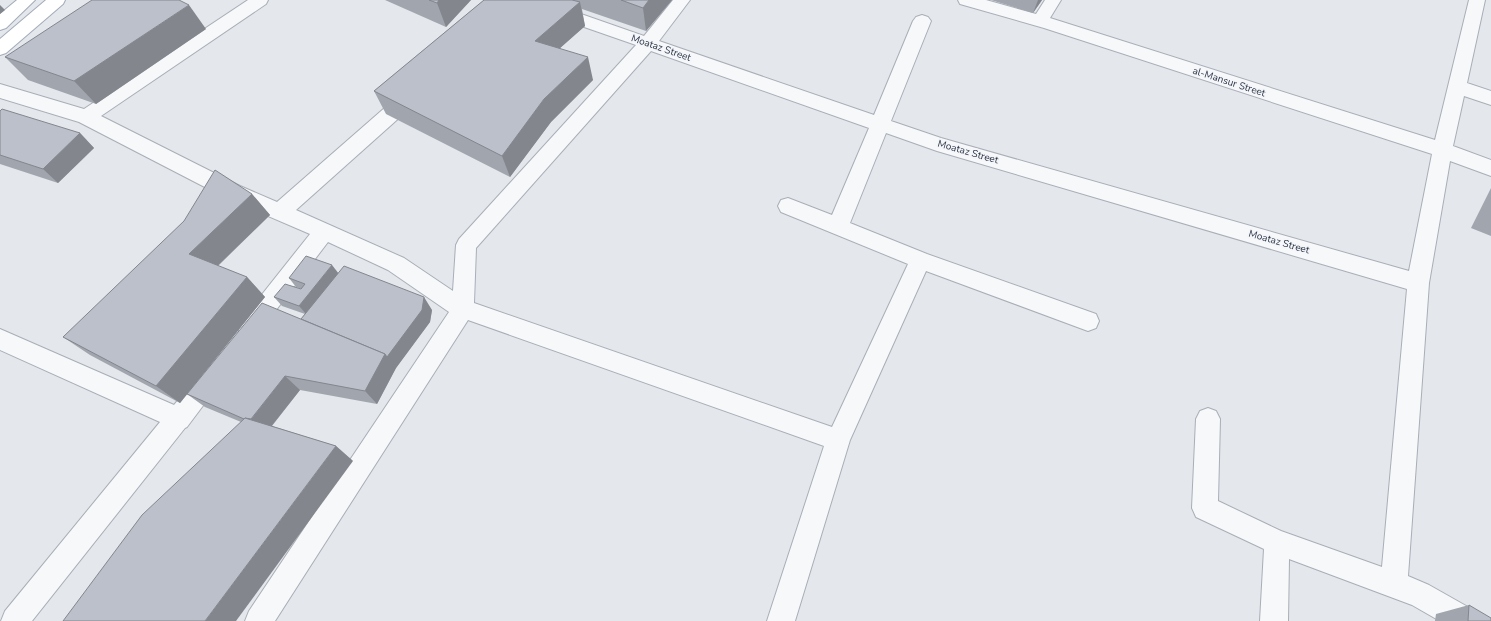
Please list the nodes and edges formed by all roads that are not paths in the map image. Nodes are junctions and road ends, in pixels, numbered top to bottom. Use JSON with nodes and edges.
{"nodes":[{"id":1,"x":27,"y":0,"type":"edge"},
{"id":2,"x":57,"y":0,"type":"edge"},
{"id":3,"x":260,"y":0,"type":"edge"},
{"id":4,"x":524,"y":0,"type":"edge"},
{"id":5,"x":682,"y":0,"type":"edge"},
{"id":6,"x":966,"y":0,"type":"edge"},
{"id":7,"x":1053,"y":0,"type":"edge"},
{"id":8,"x":1477,"y":0,"type":"edge"},
{"id":9,"x":922,"y":21,"type":"dead end"},
{"id":10,"x":1040,"y":21,"type":"junction"},
{"id":11,"x":0,"y":24,"type":"edge"},
{"id":12,"x":648,"y":42,"type":"junction"},
{"id":13,"x":0,"y":49,"type":"edge"},
{"id":14,"x":426,"y":83,"type":"edge"},
{"id":15,"x":1457,"y":87,"type":"junction"},
{"id":16,"x":0,"y":91,"type":"edge"},
{"id":17,"x":1491,"y":98,"type":"edge"},
{"id":18,"x":86,"y":117,"type":"junction"},
{"id":19,"x":881,"y":124,"type":"junction"},
{"id":20,"x":1442,"y":150,"type":"junction"},
{"id":21,"x":1491,"y":168,"type":"edge"},
{"id":22,"x":788,"y":206,"type":"dead end"},
{"id":23,"x":280,"y":212,"type":"junction"},
{"id":24,"x":838,"y":227,"type":"junction"},
{"id":25,"x":324,"y":232,"type":"junction"},
{"id":26,"x":920,"y":260,"type":"junction"},
{"id":27,"x":1418,"y":283,"type":"junction"},
{"id":28,"x":463,"y":309,"type":"junction"},
{"id":29,"x":1088,"y":321,"type":"dead end"},
{"id":30,"x":0,"y":339,"type":"edge"},
{"id":31,"x":179,"y":419,"type":"junction"},
{"id":32,"x":1208,"y":419,"type":"dead end"},
{"id":33,"x":838,"y":440,"type":"junction"},
{"id":34,"x":1277,"y":542,"type":"junction"},
{"id":35,"x":1394,"y":585,"type":"junction"},
{"id":36,"x":15,"y":621,"type":"edge"},
{"id":37,"x":259,"y":621,"type":"edge"},
{"id":38,"x":781,"y":621,"type":"edge"},
{"id":39,"x":1274,"y":621,"type":"edge"},
{"id":40,"x":1465,"y":621,"type":"edge"}],
"edges":[{"from":1,"to":11,"type":"main road"},
{"from":2,"to":13,"type":"main road"},
{"from":3,"to":18,"type":"street"},
{"from":4,"to":12,"type":"street","name":"Moataz Street"},
{"from":5,"to":12,"type":"street"},
{"from":6,"to":10,"type":"street","name":"al-Mansur Street"},
{"from":7,"to":10,"type":"street"},
{"from":8,"to":15,"type":"street"},
{"from":9,"to":19,"type":"street"},
{"from":10,"to":20,"type":"street","name":"al-Mansur Street"},
{"from":12,"to":19,"type":"street","name":"Moataz Street"},
{"from":12,"to":28,"type":"street"},
{"from":14,"to":23,"type":"street"},
{"from":15,"to":17,"type":"street"},
{"from":15,"to":20,"type":"street"},
{"from":16,"to":18,"type":"street"},
{"from":18,"to":23,"type":"street"},
{"from":19,"to":24,"type":"street"},
{"from":19,"to":27,"type":"street","name":"Moataz Street"},
{"from":20,"to":21,"type":"street","name":"al-Mansur Street"},
{"from":20,"to":27,"type":"street"},
{"from":22,"to":24,"type":"street"},
{"from":23,"to":25,"type":"street"},
{"from":24,"to":26,"type":"street"},
{"from":25,"to":28,"type":"street"},
{"from":25,"to":31,"type":"street"},
{"from":26,"to":29,"type":"street"},
{"from":26,"to":33,"type":"street"},
{"from":27,"to":35,"type":"street"},
{"from":28,"to":33,"type":"street"},
{"from":28,"to":37,"type":"street"},
{"from":30,"to":31,"type":"street"},
{"from":31,"to":36,"type":"street"},
{"from":32,"to":34,"type":"street"},
{"from":33,"to":38,"type":"street"},
{"from":34,"to":35,"type":"street"},
{"from":34,"to":39,"type":"street"},
{"from":35,"to":40,"type":"street"}]}
